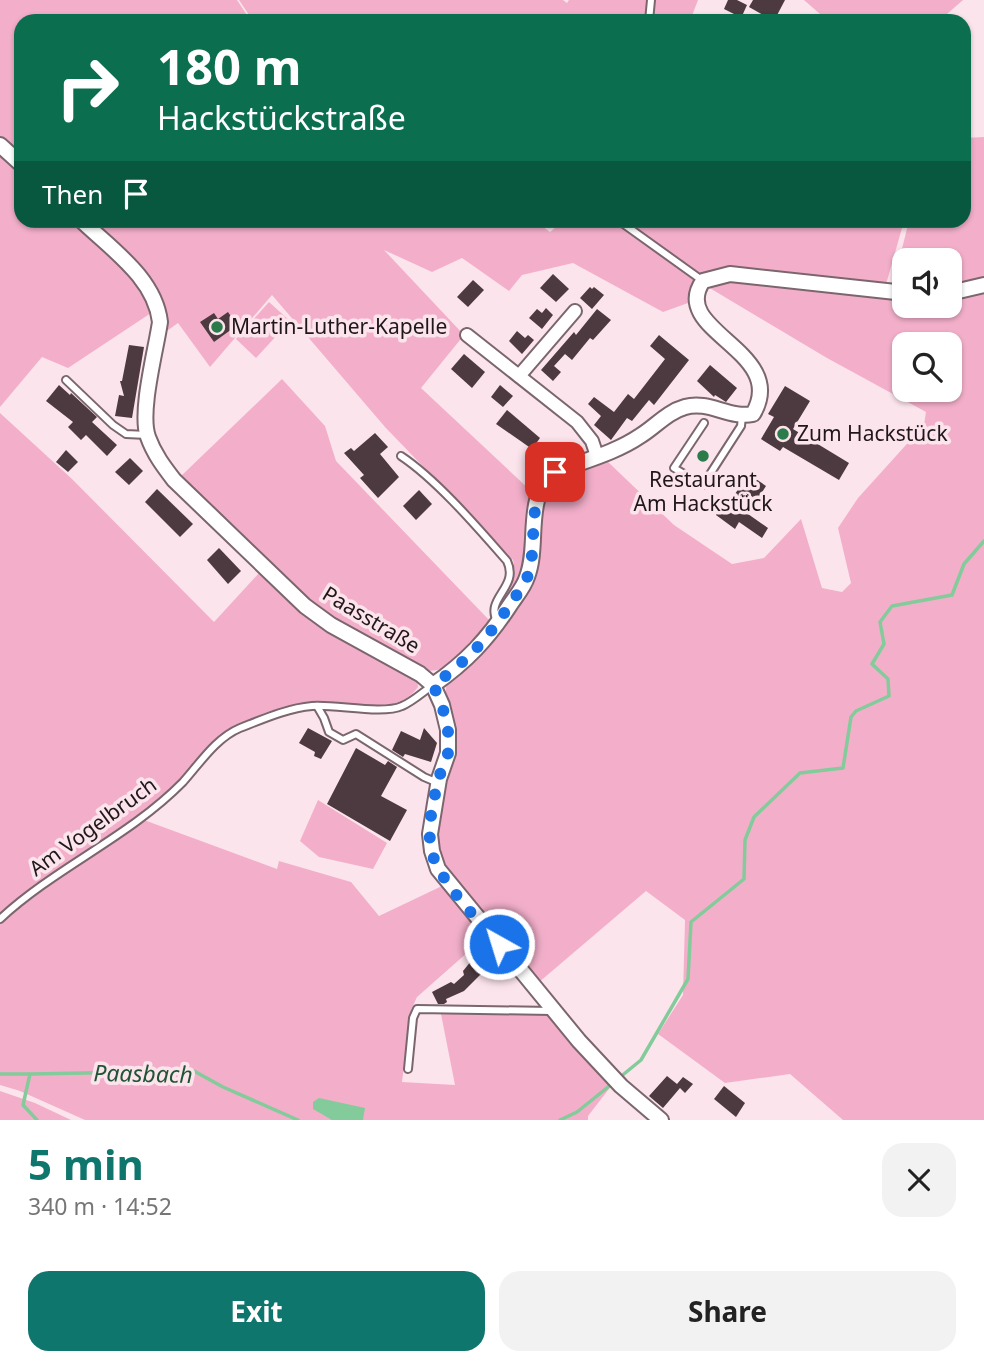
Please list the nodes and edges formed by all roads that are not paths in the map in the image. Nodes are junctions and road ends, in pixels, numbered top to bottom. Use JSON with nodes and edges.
{"nodes":[{"id":1,"x":0,"y":145,"type":"edge"},
{"id":2,"x":14,"y":158,"type":"edge"},
{"id":3,"x":89,"y":228,"type":"edge"},
{"id":4,"x":629,"y":228,"type":"edge"},
{"id":5,"x":703,"y":281,"type":"junction"},
{"id":6,"x":984,"y":285,"type":"edge"},
{"id":7,"x":962,"y":290,"type":"edge"},
{"id":8,"x":892,"y":292,"type":"edge"},
{"id":9,"x":575,"y":311,"type":"dead end"},
{"id":10,"x":467,"y":335,"type":"dead end"},
{"id":11,"x":519,"y":376,"type":"junction"},
{"id":12,"x":66,"y":380,"type":"dead end"},
{"id":13,"x":742,"y":416,"type":"junction"},
{"id":14,"x":704,"y":423,"type":"dead end"},
{"id":15,"x":147,"y":435,"type":"junction"},
{"id":16,"x":401,"y":456,"type":"dead end"},
{"id":17,"x":597,"y":456,"type":"junction"},
{"id":18,"x":498,"y":623,"type":"junction"},
{"id":19,"x":433,"y":685,"type":"junction"},
{"id":20,"x":317,"y":706,"type":"junction"},
{"id":21,"x":438,"y":783,"type":"junction"},
{"id":22,"x":0,"y":919,"type":"edge"},
{"id":23,"x":554,"y":1011,"type":"junction"},
{"id":24,"x":408,"y":1069,"type":"dead end"},
{"id":25,"x":661,"y":1120,"type":"edge"}],
"edges":[{"from":1,"to":2,"type":"street"},
{"from":3,"to":15,"type":"street","name":"Paasstraße"},
{"from":4,"to":5,"type":"lane"},
{"from":5,"to":8,"type":"street"},
{"from":5,"to":13,"type":"street"},
{"from":6,"to":7,"type":"street"},
{"from":9,"to":11,"type":"street"},
{"from":10,"to":11,"type":"street"},
{"from":11,"to":17,"type":"street"},
{"from":12,"to":15,"type":"lane"},
{"from":13,"to":14,"type":"lane"},
{"from":13,"to":17,"type":"street"},
{"from":15,"to":19,"type":"street","name":"Paasstraße"},
{"from":16,"to":18,"type":"lane"},
{"from":17,"to":18,"type":"street"},
{"from":18,"to":19,"type":"street"},
{"from":19,"to":20,"type":"lane","name":"Am Vogelbruch"},
{"from":19,"to":21,"type":"street"},
{"from":20,"to":21,"type":"lane"},
{"from":20,"to":22,"type":"lane","name":"Am Vogelbruch"},
{"from":21,"to":23,"type":"street"},
{"from":23,"to":24,"type":"lane"},
{"from":23,"to":25,"type":"street"}]}
